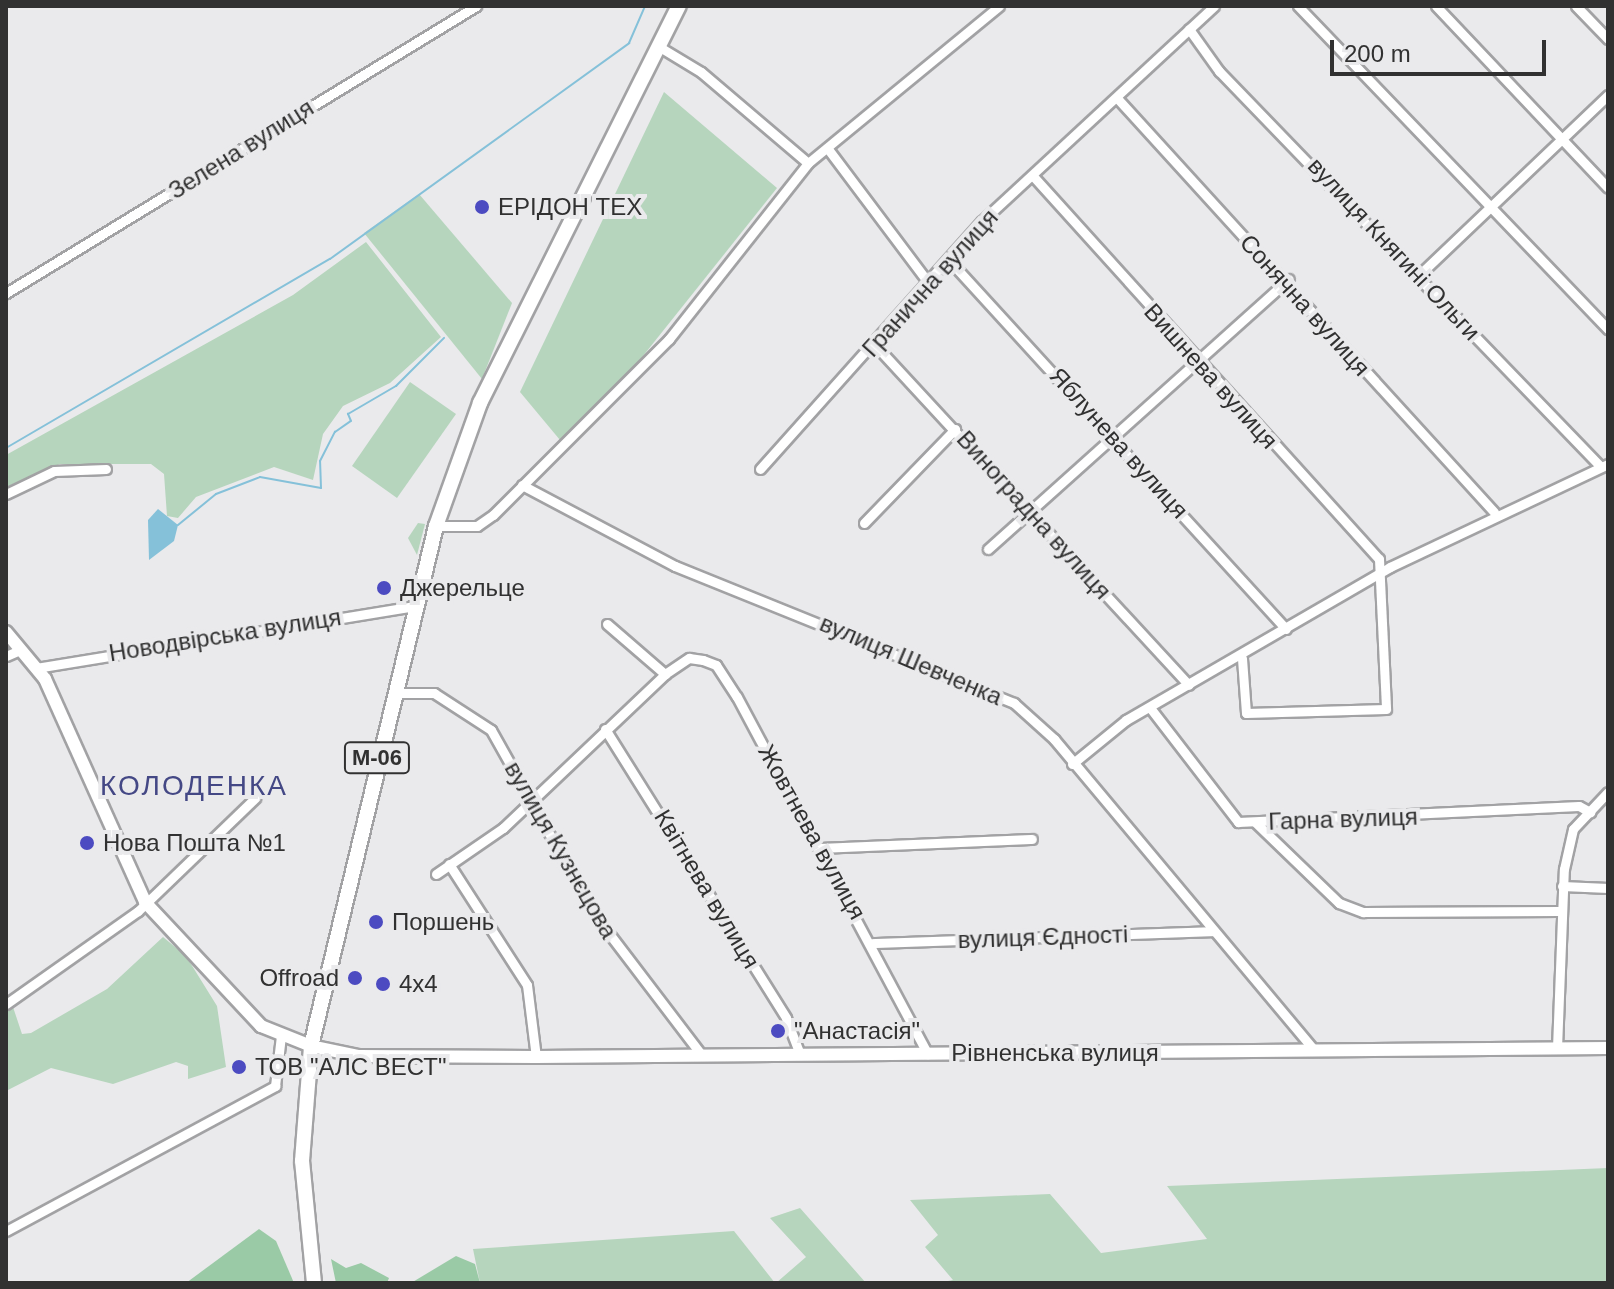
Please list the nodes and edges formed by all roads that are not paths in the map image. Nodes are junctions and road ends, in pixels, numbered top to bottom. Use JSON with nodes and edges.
{"nodes":[{"id":1,"x":476,"y":6,"type":"edge"},
{"id":2,"x":679,"y":6,"type":"edge"},
{"id":3,"x":999,"y":6,"type":"edge"},
{"id":4,"x":1214,"y":6,"type":"edge"},
{"id":5,"x":1298,"y":6,"type":"edge"},
{"id":6,"x":1436,"y":6,"type":"edge"},
{"id":7,"x":1576,"y":6,"type":"edge"},
{"id":8,"x":1189,"y":29,"type":"junction"},
{"id":9,"x":1608,"y":39,"type":"edge"},
{"id":10,"x":658,"y":46,"type":"junction"},
{"id":11,"x":1608,"y":95,"type":"edge"},
{"id":12,"x":1117,"y":98,"type":"junction"},
{"id":13,"x":1561,"y":139,"type":"junction"},
{"id":14,"x":828,"y":149,"type":"junction"},
{"id":15,"x":808,"y":163,"type":"junction"},
{"id":16,"x":1033,"y":176,"type":"junction"},
{"id":17,"x":1608,"y":188,"type":"edge"},
{"id":18,"x":1490,"y":207,"type":"junction"},
{"id":19,"x":948,"y":259,"type":"junction"},
{"id":20,"x":1419,"y":275,"type":"junction"},
{"id":21,"x":1287,"y":281,"type":"junction"},
{"id":22,"x":928,"y":282,"type":"junction"},
{"id":23,"x":6,"y":293,"type":"edge"},
{"id":24,"x":1608,"y":329,"type":"edge"},
{"id":25,"x":876,"y":346,"type":"junction"},
{"id":26,"x":1197,"y":361,"type":"junction"},
{"id":27,"x":955,"y":429,"type":"junction"},
{"id":28,"x":1111,"y":438,"type":"junction"},
{"id":29,"x":1604,"y":466,"type":"edge"},
{"id":30,"x":106,"y":469,"type":"dead end"},
{"id":31,"x":760,"y":469,"type":"dead end"},
{"id":32,"x":522,"y":485,"type":"junction"},
{"id":33,"x":6,"y":494,"type":"edge"},
{"id":34,"x":1030,"y":511,"type":"junction"},
{"id":35,"x":1494,"y":512,"type":"junction"},
{"id":36,"x":864,"y":523,"type":"dead end"},
{"id":37,"x":436,"y":526,"type":"junction"},
{"id":38,"x":988,"y":549,"type":"dead end"},
{"id":39,"x":1379,"y":576,"type":"junction"},
{"id":40,"x":415,"y":606,"type":"junction"},
{"id":41,"x":607,"y":624,"type":"dead end"},
{"id":42,"x":1286,"y":629,"type":"junction"},
{"id":43,"x":6,"y":632,"type":"edge"},
{"id":44,"x":12,"y":654,"type":"edge"},
{"id":45,"x":1242,"y":658,"type":"junction"},
{"id":46,"x":36,"y":668,"type":"junction"},
{"id":47,"x":665,"y":674,"type":"junction"},
{"id":48,"x":1189,"y":685,"type":"junction"},
{"id":49,"x":393,"y":693,"type":"junction"},
{"id":50,"x":1151,"y":709,"type":"junction"},
{"id":51,"x":605,"y":729,"type":"junction"},
{"id":52,"x":1072,"y":764,"type":"junction"},
{"id":53,"x":1608,"y":792,"type":"edge"},
{"id":54,"x":529,"y":796,"type":"junction"},
{"id":55,"x":255,"y":798,"type":"dead end"},
{"id":56,"x":1590,"y":812,"type":"junction"},
{"id":57,"x":1255,"y":822,"type":"junction"},
{"id":58,"x":1032,"y":839,"type":"dead end"},
{"id":59,"x":818,"y":848,"type":"junction"},
{"id":60,"x":449,"y":864,"type":"junction"},
{"id":61,"x":436,"y":874,"type":"dead end"},
{"id":62,"x":1562,"y":886,"type":"junction"},
{"id":63,"x":1608,"y":888,"type":"edge"},
{"id":64,"x":145,"y":902,"type":"junction"},
{"id":65,"x":1559,"y":911,"type":"junction"},
{"id":66,"x":1212,"y":931,"type":"junction"},
{"id":67,"x":873,"y":943,"type":"junction"},
{"id":68,"x":6,"y":1004,"type":"edge"},
{"id":69,"x":281,"y":1036,"type":"junction"},
{"id":70,"x":311,"y":1046,"type":"junction"},
{"id":71,"x":1557,"y":1048,"type":"junction"},
{"id":72,"x":1608,"y":1048,"type":"edge"},
{"id":73,"x":1314,"y":1050,"type":"junction"},
{"id":74,"x":701,"y":1054,"type":"junction"},
{"id":75,"x":800,"y":1054,"type":"junction"},
{"id":76,"x":928,"y":1054,"type":"junction"},
{"id":77,"x":536,"y":1057,"type":"junction"},
{"id":78,"x":6,"y":1231,"type":"edge"},
{"id":79,"x":314,"y":1283,"type":"edge"}],
"edges":[{"from":1,"to":23,"type":"street","name":"Зелена вулиця"},
{"from":2,"to":10,"type":"highway","number":"М-06"},
{"from":3,"to":14,"type":"street"},
{"from":4,"to":8,"type":"street","name":"Гранична вулиця"},
{"from":5,"to":18,"type":"street"},
{"from":6,"to":13,"type":"street"},
{"from":7,"to":9,"type":"street"},
{"from":8,"to":12,"type":"street","name":"Гранична вулиця"},
{"from":8,"to":20,"type":"street","name":"вулиця Княгині Ольги"},
{"from":10,"to":15,"type":"street"},
{"from":10,"to":37,"type":"highway","number":"М-06"},
{"from":11,"to":13,"type":"street"},
{"from":12,"to":16,"type":"street","name":"Гранична вулиця"},
{"from":12,"to":21,"type":"street","name":"Сонячна вулиця"},
{"from":13,"to":17,"type":"street"},
{"from":13,"to":18,"type":"street"},
{"from":14,"to":15,"type":"street"},
{"from":14,"to":22,"type":"street"},
{"from":15,"to":32,"type":"street"},
{"from":16,"to":19,"type":"street","name":"Гранична вулиця"},
{"from":16,"to":26,"type":"street","name":"Вишнева вулиця"},
{"from":18,"to":20,"type":"street"},
{"from":18,"to":24,"type":"street"},
{"from":19,"to":22,"type":"street","name":"Гранична вулиця"},
{"from":19,"to":28,"type":"street","name":"Яблунева вулиця"},
{"from":20,"to":29,"type":"street","name":"вулиця Княгині Ольги"},
{"from":21,"to":26,"type":"street"},
{"from":21,"to":35,"type":"street","name":"Сонячна вулиця"},
{"from":22,"to":25,"type":"street","name":"Гранична вулиця"},
{"from":25,"to":27,"type":"street","name":"Виноградна вулиця"},
{"from":25,"to":31,"type":"street","name":"Гранична вулиця"},
{"from":26,"to":28,"type":"street"},
{"from":26,"to":39,"type":"street","name":"Вишнева вулиця"},
{"from":27,"to":34,"type":"street","name":"Виноградна вулиця"},
{"from":27,"to":36,"type":"street"},
{"from":28,"to":34,"type":"street"},
{"from":28,"to":42,"type":"street","name":"Яблунева вулиця"},
{"from":29,"to":35,"type":"street"},
{"from":30,"to":33,"type":"street"},
{"from":32,"to":37,"type":"street"},
{"from":32,"to":52,"type":"street","name":"вулиця Шевченка"},
{"from":34,"to":38,"type":"street"},
{"from":34,"to":48,"type":"street","name":"Виноградна вулиця"},
{"from":35,"to":39,"type":"street"},
{"from":37,"to":40,"type":"highway","number":"М-06"},
{"from":39,"to":42,"type":"street"},
{"from":39,"to":45,"type":"street"},
{"from":40,"to":46,"type":"street","name":"Новодвірська вулиця"},
{"from":40,"to":49,"type":"highway","number":"М-06"},
{"from":41,"to":47,"type":"street"},
{"from":42,"to":45,"type":"street"},
{"from":43,"to":44,"type":"main road"},
{"from":44,"to":46,"type":"main road"},
{"from":45,"to":48,"type":"street"},
{"from":46,"to":64,"type":"main road","name":"Рівненська вулиця"},
{"from":47,"to":51,"type":"street"},
{"from":47,"to":59,"type":"street","name":"Жовтнева вулиця"},
{"from":48,"to":50,"type":"street"},
{"from":49,"to":54,"type":"street","name":"вулиця Кузнєцова"},
{"from":49,"to":70,"type":"highway","number":"М-06"},
{"from":50,"to":52,"type":"street"},
{"from":50,"to":57,"type":"street","name":"Гарна вулиця"},
{"from":51,"to":54,"type":"street"},
{"from":51,"to":75,"type":"street","name":"Квітнева вулиця"},
{"from":52,"to":66,"type":"street","name":"вулиця Шевченка"},
{"from":53,"to":56,"type":"street"},
{"from":54,"to":60,"type":"street"},
{"from":54,"to":74,"type":"street","name":"вулиця Кузнєцова"},
{"from":55,"to":64,"type":"street"},
{"from":56,"to":57,"type":"street","name":"Гарна вулиця"},
{"from":56,"to":62,"type":"street"},
{"from":57,"to":65,"type":"street"},
{"from":58,"to":59,"type":"street"},
{"from":59,"to":67,"type":"street","name":"Жовтнева вулиця"},
{"from":60,"to":61,"type":"street"},
{"from":60,"to":77,"type":"street"},
{"from":62,"to":63,"type":"street"},
{"from":62,"to":65,"type":"street"},
{"from":64,"to":68,"type":"street"},
{"from":64,"to":69,"type":"main road","name":"Рівненська вулиця"},
{"from":65,"to":71,"type":"street"},
{"from":66,"to":67,"type":"street","name":"вулиця Єдності"},
{"from":66,"to":73,"type":"street","name":"вулиця Шевченка"},
{"from":67,"to":76,"type":"street","name":"Жовтнева вулиця"},
{"from":69,"to":70,"type":"main road","name":"Рівненська вулиця"},
{"from":69,"to":78,"type":"street"},
{"from":70,"to":77,"type":"main road","name":"Рівненська вулиця"},
{"from":70,"to":79,"type":"highway","number":"М-06"},
{"from":71,"to":72,"type":"main road","name":"Рівненська вулиця"},
{"from":71,"to":73,"type":"main road","name":"Рівненська вулиця"},
{"from":73,"to":76,"type":"main road","name":"Рівненська вулиця"},
{"from":74,"to":75,"type":"main road","name":"Рівненська вулиця"},
{"from":74,"to":77,"type":"main road","name":"Рівненська вулиця"},
{"from":75,"to":76,"type":"main road","name":"Рівненська вулиця"}]}
